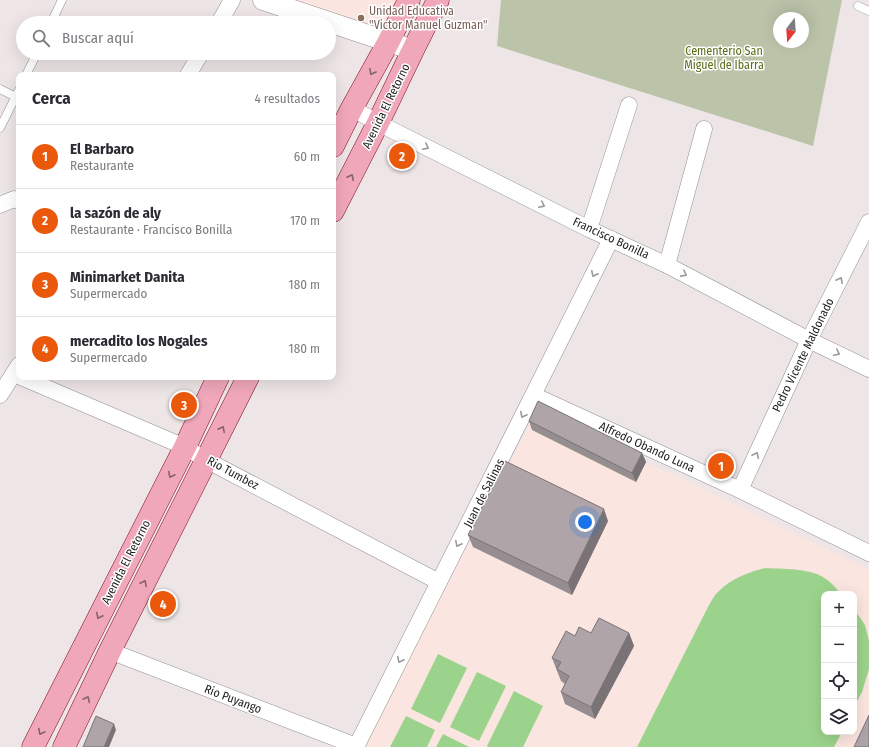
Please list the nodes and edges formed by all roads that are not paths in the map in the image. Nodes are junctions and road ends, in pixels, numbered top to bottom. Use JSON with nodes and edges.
{"nodes":[{"id":1,"x":62,"y":0,"type":"edge"},
{"id":2,"x":232,"y":0,"type":"edge"},
{"id":3,"x":263,"y":0,"type":"edge"},
{"id":4,"x":410,"y":0,"type":"edge"},
{"id":5,"x":438,"y":0,"type":"edge"},
{"id":6,"x":858,"y":6,"type":"dead end"},
{"id":7,"x":869,"y":11,"type":"edge"},
{"id":8,"x":54,"y":16,"type":"edge"},
{"id":9,"x":222,"y":16,"type":"edge"},
{"id":10,"x":312,"y":16,"type":"edge"},
{"id":11,"x":336,"y":24,"type":"edge"},
{"id":12,"x":389,"y":41,"type":"junction"},
{"id":13,"x":412,"y":50,"type":"junction"},
{"id":14,"x":34,"y":60,"type":"edge"},
{"id":15,"x":197,"y":60,"type":"edge"},
{"id":16,"x":28,"y":72,"type":"edge"},
{"id":17,"x":190,"y":72,"type":"edge"},
{"id":18,"x":0,"y":89,"type":"edge"},
{"id":19,"x":16,"y":93,"type":"edge"},
{"id":20,"x":16,"y":98,"type":"edge"},
{"id":21,"x":629,"y":105,"type":"dead end"},
{"id":22,"x":352,"y":108,"type":"junction"},
{"id":23,"x":378,"y":123,"type":"junction"},
{"id":24,"x":0,"y":128,"type":"edge"},
{"id":25,"x":704,"y":129,"type":"dead end"},
{"id":26,"x":336,"y":140,"type":"edge"},
{"id":27,"x":16,"y":200,"type":"edge"},
{"id":28,"x":0,"y":205,"type":"edge"},
{"id":29,"x":336,"y":205,"type":"edge"},
{"id":30,"x":869,"y":222,"type":"edge"},
{"id":31,"x":589,"y":229,"type":"junction"},
{"id":32,"x":611,"y":239,"type":"junction"},
{"id":33,"x":667,"y":265,"type":"junction"},
{"id":34,"x":809,"y":340,"type":"junction"},
{"id":35,"x":869,"y":369,"type":"edge"},
{"id":36,"x":16,"y":375,"type":"edge"},
{"id":37,"x":34,"y":380,"type":"edge"},
{"id":38,"x":217,"y":380,"type":"edge"},
{"id":39,"x":246,"y":380,"type":"edge"},
{"id":40,"x":0,"y":395,"type":"edge"},
{"id":41,"x":534,"y":395,"type":"junction"},
{"id":42,"x":185,"y":447,"type":"junction"},
{"id":43,"x":206,"y":460,"type":"junction"},
{"id":44,"x":740,"y":490,"type":"junction"},
{"id":45,"x":869,"y":553,"type":"edge"},
{"id":46,"x":439,"y":582,"type":"junction"},
{"id":47,"x":110,"y":651,"type":"junction"},
{"id":48,"x":356,"y":746,"type":"edge"},
{"id":49,"x":33,"y":747,"type":"edge"},
{"id":50,"x":64,"y":747,"type":"edge"}],
"edges":[{"from":1,"to":8,"type":"lane"},
{"from":2,"to":9,"type":"street"},
{"from":3,"to":10,"type":"street"},
{"from":4,"to":12,"type":"main road"},
{"from":5,"to":13,"type":"main road","name":"Avenida El Retorno"},
{"from":6,"to":7,"type":"lane"},
{"from":11,"to":12,"type":"street"},
{"from":12,"to":13,"type":"street"},
{"from":12,"to":22,"type":"main road","one_way":true},
{"from":13,"to":23,"type":"main road","name":"Avenida El Retorno"},
{"from":14,"to":16,"type":"lane"},
{"from":15,"to":17,"type":"street"},
{"from":18,"to":19,"type":"lane"},
{"from":20,"to":24,"type":"lane"},
{"from":21,"to":31,"type":"street"},
{"from":22,"to":23,"type":"street","name":"Francisco Bonilla"},
{"from":22,"to":26,"type":"main road"},
{"from":29,"to":23,"type":"main road","name":"Avenida El Retorno","one_way":true},
{"from":23,"to":31,"type":"street","name":"Francisco Bonilla","one_way":true},
{"from":25,"to":33,"type":"street"},
{"from":27,"to":28,"type":"street"},
{"from":34,"to":30,"type":"street","name":"Pedro Vicente Maldonado","one_way":true},
{"from":31,"to":32,"type":"street","name":"Francisco Bonilla"},
{"from":32,"to":33,"type":"street","name":"Francisco Bonilla"},
{"from":32,"to":41,"type":"street","name":"Juan de Salinas","one_way":true},
{"from":33,"to":34,"type":"street","name":"Francisco Bonilla","one_way":true},
{"from":34,"to":35,"type":"street","name":"Francisco Bonilla","one_way":true},
{"from":44,"to":34,"type":"street","name":"Pedro Vicente Maldonado","one_way":true},
{"from":36,"to":40,"type":"street"},
{"from":37,"to":42,"type":"street","name":"Rio Tumbez"},
{"from":38,"to":42,"type":"main road","name":"Avenida El Retorno"},
{"from":43,"to":39,"type":"main road","one_way":true},
{"from":41,"to":44,"type":"street","name":"Alfredo Obando Luna"},
{"from":41,"to":46,"type":"street","name":"Juan de Salinas","one_way":true},
{"from":42,"to":43,"type":"street","name":"Rio Tumbez"},
{"from":42,"to":49,"type":"main road","name":"Avenida El Retorno","one_way":true},
{"from":43,"to":46,"type":"street","name":"Rio Tumbez"},
{"from":47,"to":43,"type":"main road","one_way":true},
{"from":44,"to":45,"type":"street","name":"Alfredo Obando Luna"},
{"from":46,"to":48,"type":"street","name":"Juan de Salinas","one_way":true},
{"from":47,"to":48,"type":"street","name":"Rio Puyango"},
{"from":50,"to":47,"type":"main road","one_way":true}]}
